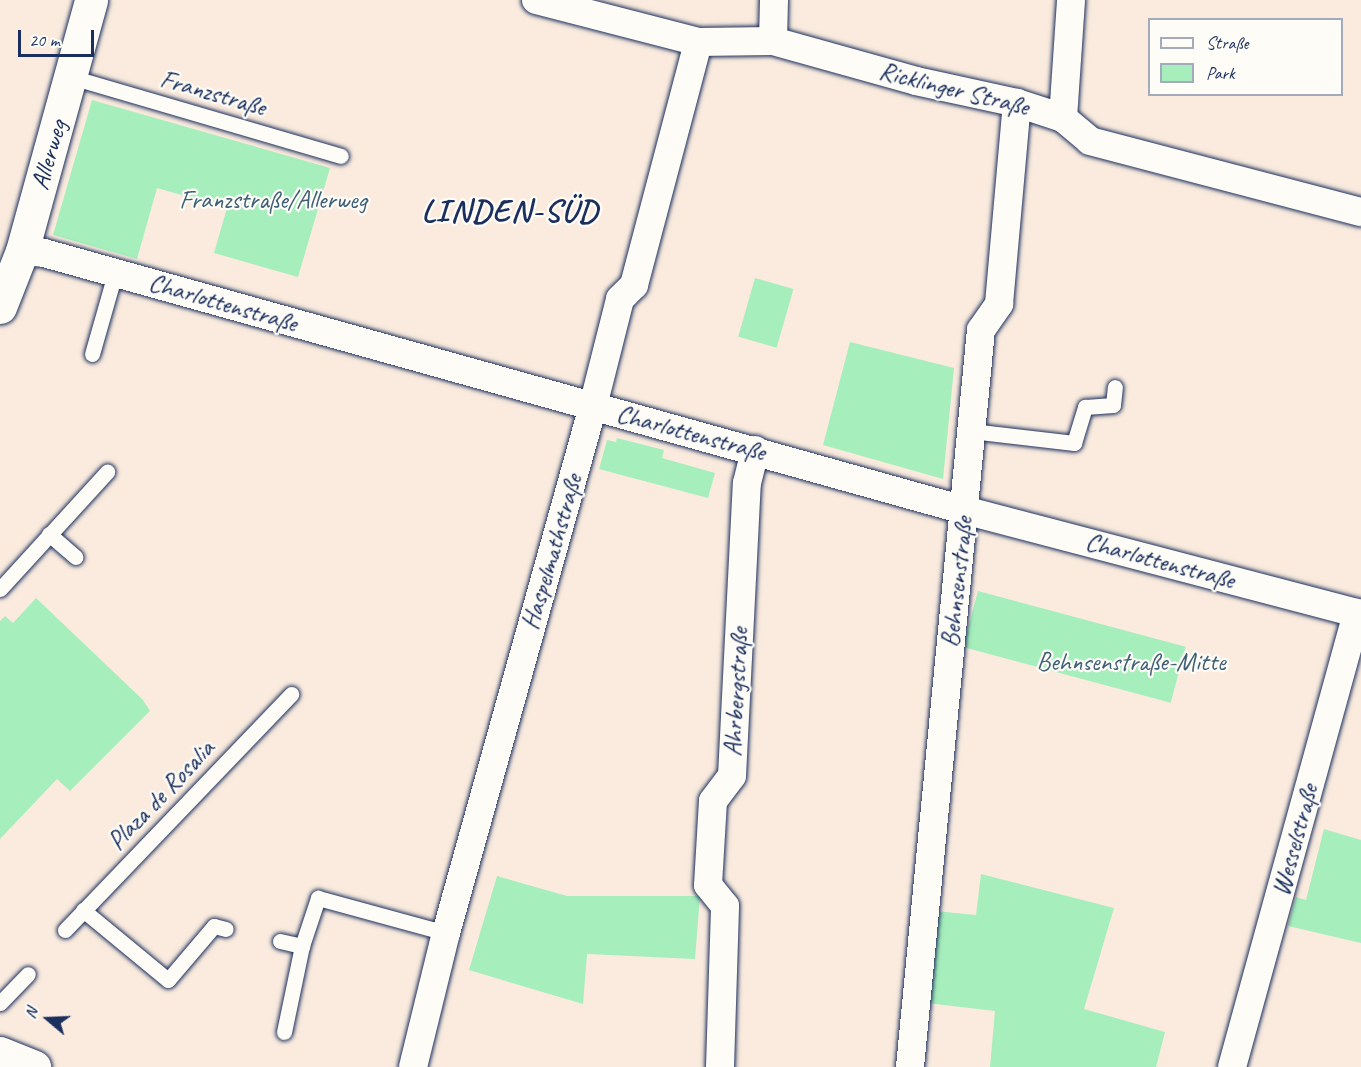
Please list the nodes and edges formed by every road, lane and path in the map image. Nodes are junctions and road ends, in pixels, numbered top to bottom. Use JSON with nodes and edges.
{"nodes":[{"id":1,"x":91,"y":0,"type":"edge"},
{"id":2,"x":536,"y":0,"type":"edge"},
{"id":3,"x":774,"y":0,"type":"edge"},
{"id":4,"x":1071,"y":0,"type":"edge"},
{"id":5,"x":773,"y":41,"type":"junction"},
{"id":6,"x":698,"y":42,"type":"junction"},
{"id":7,"x":71,"y":77,"type":"junction"},
{"id":8,"x":1017,"y":103,"type":"junction"},
{"id":9,"x":1063,"y":118,"type":"junction"},
{"id":10,"x":341,"y":156,"type":"dead end"},
{"id":11,"x":1361,"y":212,"type":"edge"},
{"id":12,"x":22,"y":251,"type":"junction"},
{"id":13,"x":115,"y":273,"type":"junction"},
{"id":14,"x":0,"y":307,"type":"edge"},
{"id":15,"x":92,"y":354,"type":"dead end"},
{"id":16,"x":1115,"y":387,"type":"dead end"},
{"id":17,"x":593,"y":406,"type":"junction"},
{"id":18,"x":972,"y":430,"type":"junction"},
{"id":19,"x":755,"y":450,"type":"junction"},
{"id":20,"x":107,"y":472,"type":"dead end"},
{"id":21,"x":964,"y":510,"type":"junction"},
{"id":22,"x":50,"y":534,"type":"junction"},
{"id":23,"x":75,"y":557,"type":"dead end"},
{"id":24,"x":0,"y":589,"type":"edge"},
{"id":25,"x":1359,"y":613,"type":"edge"},
{"id":26,"x":291,"y":694,"type":"dead end"},
{"id":27,"x":83,"y":910,"type":"junction"},
{"id":28,"x":226,"y":929,"type":"dead end"},
{"id":29,"x":65,"y":930,"type":"dead end"},
{"id":30,"x":446,"y":933,"type":"junction"},
{"id":31,"x":280,"y":942,"type":"dead end"},
{"id":32,"x":302,"y":946,"type":"junction"},
{"id":33,"x":28,"y":974,"type":"dead end"},
{"id":34,"x":0,"y":1003,"type":"edge"},
{"id":35,"x":284,"y":1032,"type":"dead end"},
{"id":36,"x":0,"y":1044,"type":"edge"},
{"id":37,"x":22,"y":1062,"type":"edge"},
{"id":38,"x":413,"y":1067,"type":"edge"},
{"id":39,"x":720,"y":1067,"type":"edge"},
{"id":40,"x":910,"y":1067,"type":"edge"},
{"id":41,"x":1232,"y":1067,"type":"edge"}],
"edges":[{"from":1,"to":7,"type":"street","name":"Allerweg"},
{"from":2,"to":6,"type":"street","name":"Ricklinger Straße"},
{"from":3,"to":5,"type":"street"},
{"from":4,"to":9,"type":"street"},
{"from":5,"to":6,"type":"street","name":"Ricklinger Straße"},
{"from":5,"to":8,"type":"street","name":"Ricklinger Straße"},
{"from":6,"to":17,"type":"street","name":"Haspelmathstraße"},
{"from":7,"to":10,"type":"lane","name":"Franzstraße"},
{"from":7,"to":12,"type":"street","name":"Allerweg"},
{"from":8,"to":9,"type":"street","name":"Ricklinger Straße"},
{"from":8,"to":18,"type":"street","name":"Behnsenstraße"},
{"from":9,"to":11,"type":"street","name":"Ricklinger Straße"},
{"from":12,"to":13,"type":"street","name":"Charlottenstraße"},
{"from":12,"to":14,"type":"street","name":"Allerweg"},
{"from":13,"to":15,"type":"lane"},
{"from":13,"to":17,"type":"street","name":"Charlottenstraße"},
{"from":16,"to":18,"type":"lane"},
{"from":17,"to":19,"type":"street","name":"Charlottenstraße"},
{"from":17,"to":30,"type":"street","name":"Haspelmathstraße"},
{"from":18,"to":21,"type":"street","name":"Behnsenstraße"},
{"from":19,"to":21,"type":"street","name":"Charlottenstraße"},
{"from":19,"to":39,"type":"street","name":"Ahrbergstraße"},
{"from":20,"to":22,"type":"lane"},
{"from":21,"to":25,"type":"street","name":"Charlottenstraße"},
{"from":21,"to":40,"type":"street","name":"Behnsenstraße"},
{"from":22,"to":23,"type":"lane"},
{"from":22,"to":24,"type":"lane"},
{"from":25,"to":41,"type":"street","name":"Wesselstraße"},
{"from":26,"to":27,"type":"lane","name":"Plaza de Rosalia"},
{"from":27,"to":28,"type":"lane"},
{"from":27,"to":29,"type":"lane","name":"Plaza de Rosalia"},
{"from":30,"to":32,"type":"lane"},
{"from":30,"to":38,"type":"street","name":"Haspelmathstraße"},
{"from":31,"to":32,"type":"lane"},
{"from":32,"to":35,"type":"lane"},
{"from":33,"to":34,"type":"lane"},
{"from":36,"to":37,"type":"street"}]}
